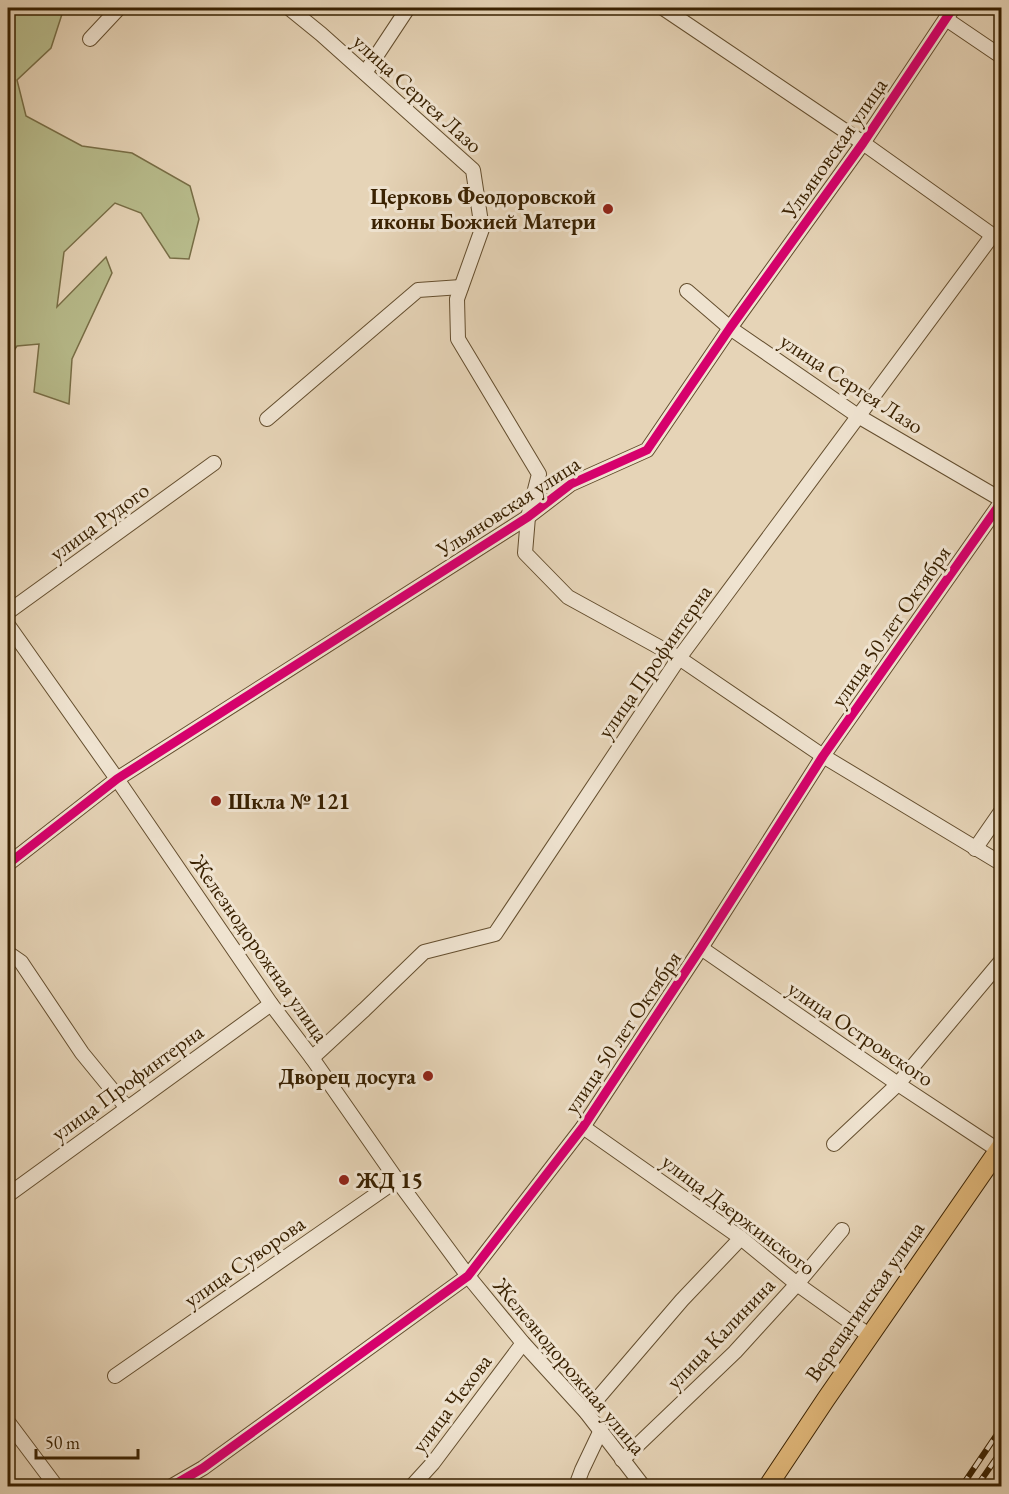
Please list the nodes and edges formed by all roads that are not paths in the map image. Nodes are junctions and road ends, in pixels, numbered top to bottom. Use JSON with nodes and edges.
{"nodes":[{"id":1,"x":119,"y":8,"type":"edge"},
{"id":2,"x":289,"y":8,"type":"edge"},
{"id":3,"x":408,"y":8,"type":"edge"},
{"id":4,"x":669,"y":9,"type":"edge"},
{"id":5,"x":950,"y":13,"type":"edge"},
{"id":6,"x":90,"y":39,"type":"dead end"},
{"id":7,"x":1002,"y":57,"type":"edge"},
{"id":8,"x":365,"y":73,"type":"junction"},
{"id":9,"x":863,"y":143,"type":"junction"},
{"id":10,"x":997,"y":239,"type":"edge"},
{"id":11,"x":687,"y":291,"type":"dead end"},
{"id":12,"x":459,"y":293,"type":"junction"},
{"id":13,"x":730,"y":328,"type":"junction"},
{"id":14,"x":858,"y":416,"type":"junction"},
{"id":15,"x":267,"y":419,"type":"dead end"},
{"id":16,"x":214,"y":463,"type":"dead end"},
{"id":17,"x":1002,"y":500,"type":"edge"},
{"id":18,"x":528,"y":517,"type":"junction"},
{"id":19,"x":8,"y":612,"type":"edge"},
{"id":20,"x":8,"y":625,"type":"edge"},
{"id":21,"x":679,"y":658,"type":"junction"},
{"id":22,"x":823,"y":756,"type":"junction"},
{"id":23,"x":117,"y":779,"type":"junction"},
{"id":24,"x":1002,"y":810,"type":"edge"},
{"id":25,"x":975,"y":849,"type":"junction"},
{"id":26,"x":8,"y":864,"type":"edge"},
{"id":27,"x":1002,"y":864,"type":"edge"},
{"id":28,"x":701,"y":948,"type":"junction"},
{"id":29,"x":8,"y":953,"type":"edge"},
{"id":30,"x":1002,"y":960,"type":"edge"},
{"id":31,"x":271,"y":1004,"type":"junction"},
{"id":32,"x":312,"y":1058,"type":"junction"},
{"id":33,"x":898,"y":1084,"type":"junction"},
{"id":34,"x":127,"y":1108,"type":"junction"},
{"id":35,"x":583,"y":1127,"type":"junction"},
{"id":36,"x":834,"y":1144,"type":"dead end"},
{"id":37,"x":1000,"y":1147,"type":"edge"},
{"id":38,"x":397,"y":1180,"type":"junction"},
{"id":39,"x":8,"y":1195,"type":"edge"},
{"id":40,"x":842,"y":1230,"type":"dead end"},
{"id":41,"x":741,"y":1238,"type":"junction"},
{"id":42,"x":468,"y":1276,"type":"junction"},
{"id":43,"x":797,"y":1284,"type":"junction"},
{"id":44,"x":870,"y":1336,"type":"junction"},
{"id":45,"x":523,"y":1343,"type":"junction"},
{"id":46,"x":115,"y":1377,"type":"dead end"},
{"id":47,"x":586,"y":1412,"type":"junction"},
{"id":48,"x":8,"y":1422,"type":"edge"},
{"id":49,"x":601,"y":1430,"type":"junction"},
{"id":50,"x":13,"y":1440,"type":"edge"},
{"id":51,"x":622,"y":1460,"type":"junction"},
{"id":52,"x":57,"y":1486,"type":"edge"},
{"id":53,"x":172,"y":1486,"type":"edge"},
{"id":54,"x":412,"y":1486,"type":"edge"},
{"id":55,"x":576,"y":1486,"type":"edge"},
{"id":56,"x":643,"y":1486,"type":"edge"},
{"id":57,"x":768,"y":1486,"type":"edge"}],
"edges":[{"from":1,"to":6,"type":"street"},
{"from":2,"to":8,"type":"street","name":"улица Сергея Лазо"},
{"from":3,"to":8,"type":"street"},
{"from":4,"to":9,"type":"street"},
{"from":5,"to":7,"type":"street"},
{"from":5,"to":9,"type":"street","name":"Ульяновская улица"},
{"from":8,"to":12,"type":"street","name":"улица Сергея Лазо"},
{"from":9,"to":10,"type":"street"},
{"from":9,"to":13,"type":"street","name":"Ульяновская улица"},
{"from":10,"to":14,"type":"street","name":"улица Профинтерна"},
{"from":11,"to":13,"type":"street","name":"улица Сергея Лазо"},
{"from":12,"to":15,"type":"street"},
{"from":12,"to":18,"type":"street"},
{"from":13,"to":14,"type":"street","name":"улица Сергея Лазо"},
{"from":13,"to":18,"type":"street","name":"Ульяновская улица"},
{"from":14,"to":17,"type":"street","name":"улица Сергея Лазо"},
{"from":14,"to":21,"type":"street","name":"улица Профинтерна"},
{"from":16,"to":19,"type":"street","name":"улица Рудого"},
{"from":17,"to":22,"type":"street","name":"улица 50 лет Октября"},
{"from":18,"to":21,"type":"street"},
{"from":18,"to":23,"type":"street","name":"Ульяновская улица"},
{"from":20,"to":23,"type":"street","name":"Железнодорожная улица"},
{"from":21,"to":22,"type":"street"},
{"from":21,"to":32,"type":"street","name":"улица Профинтерна"},
{"from":22,"to":25,"type":"street"},
{"from":22,"to":28,"type":"street","name":"улица 50 лет Октября"},
{"from":23,"to":26,"type":"street","name":"Ульяновская улица"},
{"from":23,"to":31,"type":"street","name":"Железнодорожная улица"},
{"from":24,"to":25,"type":"street"},
{"from":25,"to":27,"type":"street"},
{"from":28,"to":33,"type":"street","name":"улица Островского"},
{"from":28,"to":35,"type":"street","name":"улица 50 лет Октября"},
{"from":29,"to":34,"type":"street"},
{"from":30,"to":33,"type":"street"},
{"from":31,"to":32,"type":"street","name":"Железнодорожная улица"},
{"from":31,"to":34,"type":"street","name":"улица Профинтерна"},
{"from":32,"to":38,"type":"street","name":"Железнодорожная улица"},
{"from":33,"to":36,"type":"street"},
{"from":33,"to":37,"type":"street","name":"улица Островского"},
{"from":34,"to":39,"type":"street","name":"улица Профинтерна"},
{"from":35,"to":41,"type":"street","name":"улица Дзержинского"},
{"from":35,"to":42,"type":"street","name":"улица 50 лет Октября"},
{"from":37,"to":44,"type":"main road","name":"Верещагинская улица"},
{"from":38,"to":42,"type":"street","name":"Железнодорожная улица"},
{"from":38,"to":46,"type":"street","name":"улица Суворова"},
{"from":40,"to":43,"type":"street","name":"улица Калинина"},
{"from":41,"to":43,"type":"street","name":"улица Дзержинского"},
{"from":41,"to":47,"type":"street"},
{"from":42,"to":45,"type":"street","name":"Железнодорожная улица"},
{"from":42,"to":53,"type":"street","name":"улица 50 лет Октября"},
{"from":43,"to":44,"type":"street","name":"улица Дзержинского"},
{"from":43,"to":51,"type":"street","name":"улица Калинина"},
{"from":44,"to":57,"type":"main road","name":"Верещагинская улица"},
{"from":45,"to":47,"type":"street","name":"Железнодорожная улица"},
{"from":45,"to":54,"type":"street","name":"улица Чехова"},
{"from":47,"to":49,"type":"street","name":"Железнодорожная улица"},
{"from":48,"to":50,"type":"street"},
{"from":49,"to":51,"type":"street","name":"Железнодорожная улица"},
{"from":49,"to":55,"type":"street"},
{"from":50,"to":52,"type":"street"},
{"from":51,"to":56,"type":"street","name":"Железнодорожная улица"}]}
